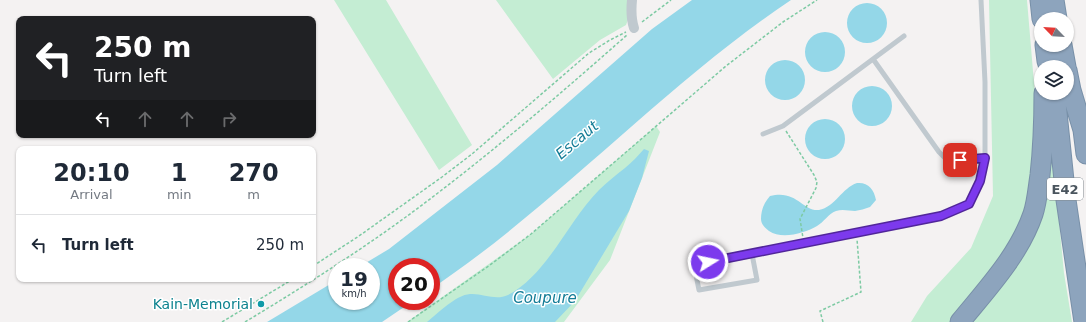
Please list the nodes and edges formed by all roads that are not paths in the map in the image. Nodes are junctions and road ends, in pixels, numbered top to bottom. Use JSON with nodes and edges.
{"nodes":[{"id":1,"x":632,"y":0,"type":"edge"},
{"id":2,"x":981,"y":0,"type":"edge"},
{"id":3,"x":1040,"y":0,"type":"edge"},
{"id":4,"x":1054,"y":0,"type":"edge"},
{"id":5,"x":1041,"y":12,"type":"edge"},
{"id":6,"x":1056,"y":12,"type":"edge"},
{"id":7,"x":634,"y":28,"type":"road end"},
{"id":8,"x":904,"y":36,"type":"dead end"},
{"id":9,"x":873,"y":59,"type":"junction"},
{"id":10,"x":1044,"y":100,"type":"edge"},
{"id":11,"x":1056,"y":100,"type":"edge"},
{"id":12,"x":1074,"y":100,"type":"edge"},
{"id":13,"x":763,"y":134,"type":"dead end"},
{"id":14,"x":1086,"y":154,"type":"edge"},
{"id":15,"x":985,"y":158,"type":"junction"},
{"id":16,"x":752,"y":254,"type":"junction"},
{"id":17,"x":960,"y":322,"type":"edge"},
{"id":18,"x":1084,"y":322,"type":"edge"}],
"edges":[{"from":1,"to":7,"type":"street"},
{"from":2,"to":15,"type":"lane"},
{"from":3,"to":5,"type":"highway"},
{"from":4,"to":6,"type":"highway"},
{"from":8,"to":9,"type":"lane"},
{"from":9,"to":13,"type":"lane"},
{"from":9,"to":15,"type":"lane"},
{"from":10,"to":17,"type":"highway"},
{"from":11,"to":18,"type":"highway","number":"E42"},
{"from":12,"to":14,"type":"highway"},
{"from":15,"to":16,"type":"lane"},
{"from":16,"to":16,"type":"lane"}]}
